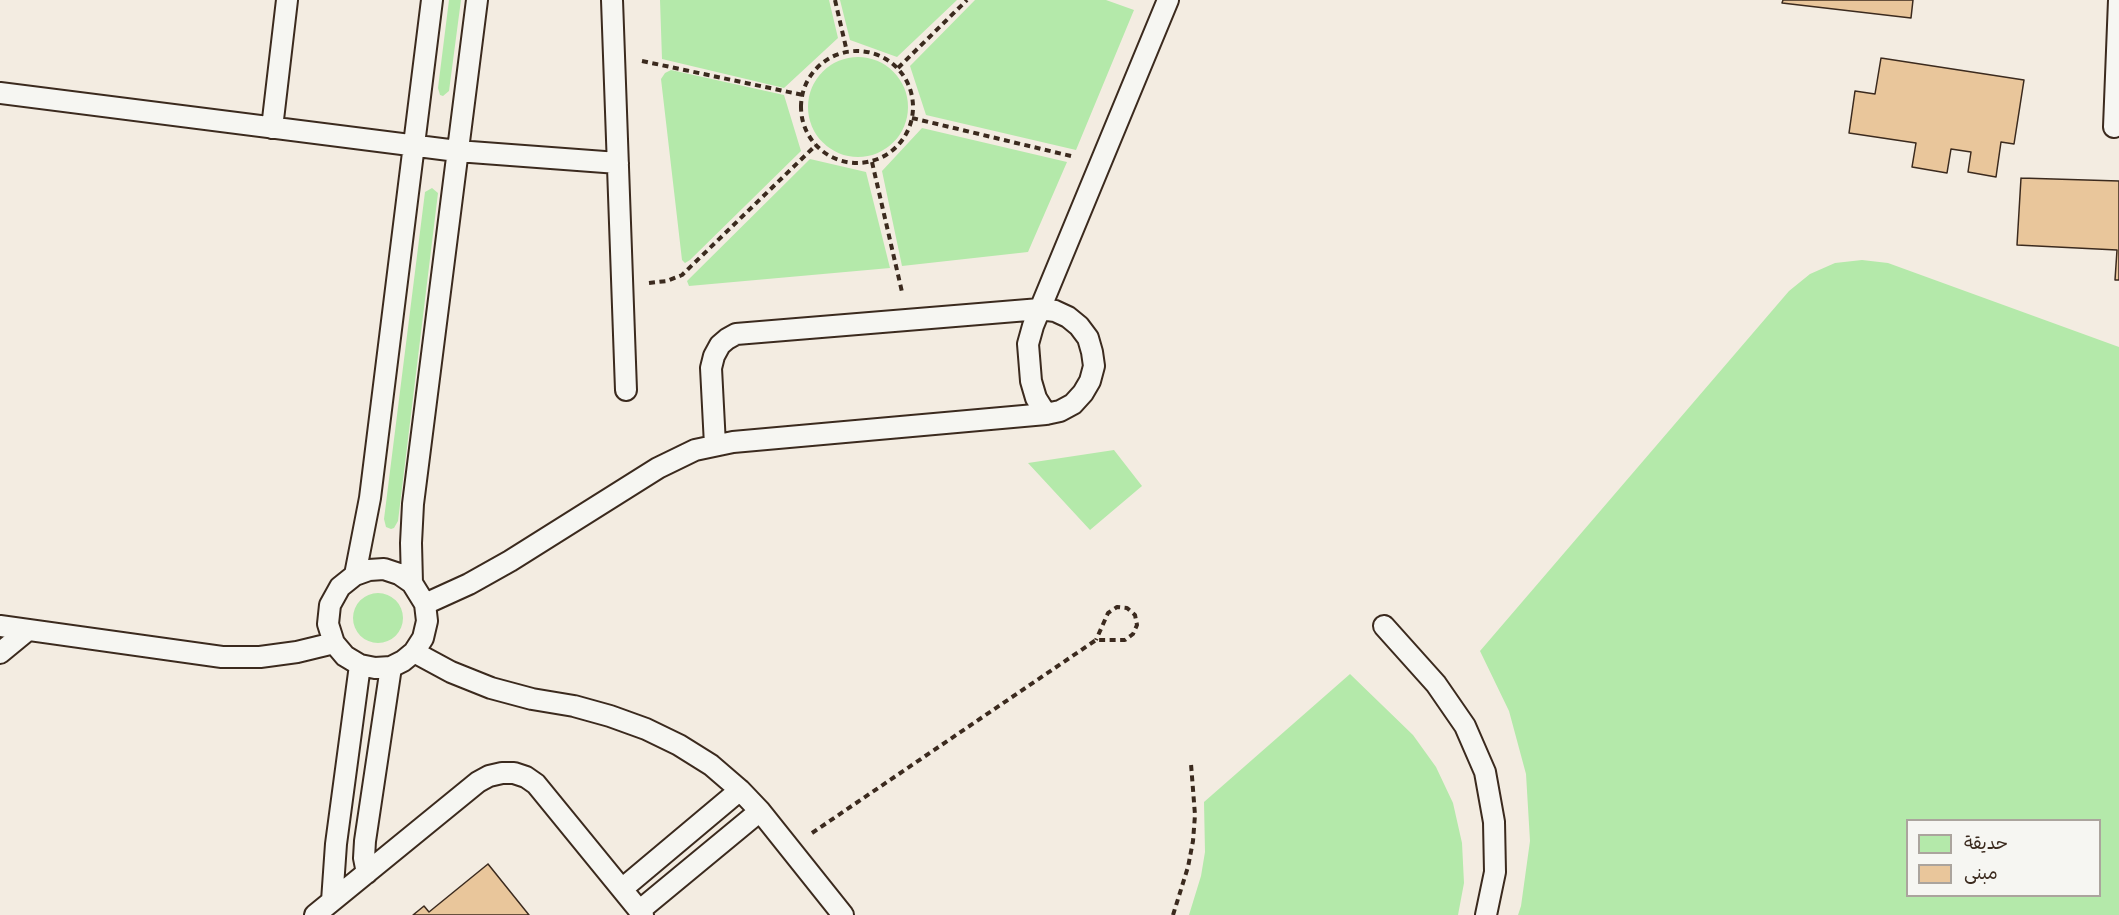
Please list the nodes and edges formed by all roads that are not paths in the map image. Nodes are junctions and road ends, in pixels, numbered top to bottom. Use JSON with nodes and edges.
{"nodes":[{"id":1,"x":287,"y":0,"type":"edge"},
{"id":2,"x":432,"y":0,"type":"edge"},
{"id":3,"x":477,"y":0,"type":"edge"},
{"id":4,"x":612,"y":0,"type":"edge"},
{"id":5,"x":1168,"y":0,"type":"edge"},
{"id":6,"x":2119,"y":0,"type":"edge"},
{"id":7,"x":0,"y":93,"type":"edge"},
{"id":8,"x":272,"y":128,"type":"junction"},
{"id":9,"x":2114,"y":128,"type":"dead end"},
{"id":10,"x":414,"y":146,"type":"junction"},
{"id":11,"x":457,"y":151,"type":"junction"},
{"id":12,"x":618,"y":163,"type":"junction"},
{"id":13,"x":1040,"y":309,"type":"junction"},
{"id":14,"x":626,"y":390,"type":"dead end"},
{"id":15,"x":1046,"y":414,"type":"junction"},
{"id":16,"x":716,"y":445,"type":"junction"},
{"id":17,"x":354,"y":575,"type":"junction"},
{"id":18,"x":412,"y":583,"type":"junction"},
{"id":19,"x":425,"y":604,"type":"junction"},
{"id":20,"x":0,"y":626,"type":"edge"},
{"id":21,"x":1384,"y":626,"type":"dead end"},
{"id":22,"x":28,"y":630,"type":"junction"},
{"id":23,"x":334,"y":643,"type":"junction"},
{"id":24,"x":414,"y":652,"type":"junction"},
{"id":25,"x":0,"y":653,"type":"edge"},
{"id":26,"x":360,"y":665,"type":"junction"},
{"id":27,"x":391,"y":667,"type":"junction"},
{"id":28,"x":740,"y":790,"type":"junction"},
{"id":29,"x":760,"y":811,"type":"junction"},
{"id":30,"x":367,"y":873,"type":"junction"},
{"id":31,"x":622,"y":890,"type":"junction"},
{"id":32,"x":332,"y":901,"type":"junction"},
{"id":33,"x":641,"y":913,"type":"edge"},
{"id":34,"x":315,"y":915,"type":"edge"},
{"id":35,"x":843,"y":915,"type":"edge"},
{"id":36,"x":1486,"y":915,"type":"edge"}],
"edges":[{"from":1,"to":8,"type":"lane"},
{"from":2,"to":10,"type":"lane"},
{"from":3,"to":11,"type":"lane"},
{"from":4,"to":12,"type":"lane"},
{"from":5,"to":13,"type":"lane"},
{"from":6,"to":9,"type":"lane"},
{"from":7,"to":8,"type":"lane"},
{"from":8,"to":10,"type":"lane"},
{"from":10,"to":11,"type":"lane"},
{"from":10,"to":17,"type":"lane"},
{"from":11,"to":12,"type":"lane"},
{"from":11,"to":18,"type":"lane"},
{"from":12,"to":14,"type":"lane"},
{"from":13,"to":15,"type":"lane"},
{"from":13,"to":15,"type":"lane"},
{"from":13,"to":16,"type":"lane"},
{"from":15,"to":16,"type":"lane"},
{"from":16,"to":19,"type":"lane"},
{"from":17,"to":18,"type":"lane"},
{"from":17,"to":23,"type":"lane"},
{"from":18,"to":19,"type":"lane"},
{"from":19,"to":24,"type":"lane"},
{"from":20,"to":22,"type":"lane"},
{"from":21,"to":36,"type":"lane"},
{"from":22,"to":23,"type":"lane"},
{"from":22,"to":25,"type":"lane"},
{"from":23,"to":26,"type":"lane"},
{"from":24,"to":27,"type":"lane"},
{"from":24,"to":28,"type":"lane"},
{"from":26,"to":27,"type":"lane"},
{"from":26,"to":32,"type":"lane"},
{"from":27,"to":30,"type":"lane"},
{"from":28,"to":29,"type":"lane"},
{"from":28,"to":31,"type":"lane"},
{"from":29,"to":33,"type":"lane"},
{"from":29,"to":35,"type":"lane"},
{"from":30,"to":31,"type":"lane"},
{"from":30,"to":32,"type":"lane"},
{"from":31,"to":33,"type":"lane"},
{"from":32,"to":34,"type":"lane"}]}
